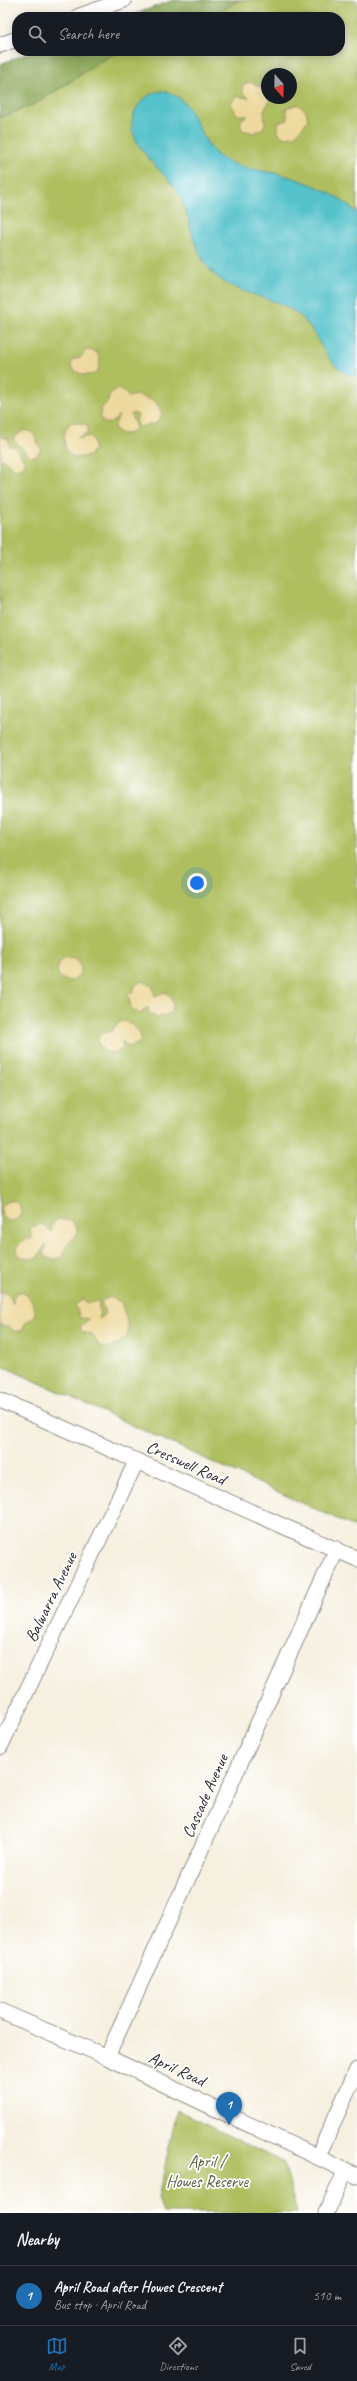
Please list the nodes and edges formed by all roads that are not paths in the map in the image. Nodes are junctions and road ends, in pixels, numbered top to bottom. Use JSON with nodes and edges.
{"nodes":[{"id":1,"x":124,"y":0,"type":"edge"},
{"id":2,"x":91,"y":12,"type":"edge"},
{"id":3,"x":12,"y":41,"type":"edge"},
{"id":4,"x":0,"y":45,"type":"edge"},
{"id":5,"x":0,"y":1400,"type":"edge"},
{"id":6,"x":136,"y":1462,"type":"junction"},
{"id":7,"x":337,"y":1550,"type":"junction"},
{"id":8,"x":357,"y":1559,"type":"edge"},
{"id":9,"x":0,"y":1747,"type":"edge"},
{"id":10,"x":0,"y":2011,"type":"edge"},
{"id":11,"x":107,"y":2057,"type":"junction"},
{"id":12,"x":357,"y":2070,"type":"edge"},
{"id":13,"x":318,"y":2156,"type":"junction"},
{"id":14,"x":351,"y":2173,"type":"edge"},
{"id":15,"x":326,"y":2213,"type":"edge"}],
"edges":[{"from":1,"to":2,"type":"street"},
{"from":3,"to":4,"type":"street"},
{"from":5,"to":6,"type":"street","name":"Cresswell Road"},
{"from":6,"to":7,"type":"street","name":"Cresswell Road"},
{"from":6,"to":9,"type":"street","name":"Balwarra Avenue"},
{"from":7,"to":8,"type":"street","name":"Cresswell Road"},
{"from":7,"to":11,"type":"street","name":"Cascade Avenue"},
{"from":10,"to":11,"type":"street","name":"April Road"},
{"from":11,"to":13,"type":"street","name":"April Road"},
{"from":12,"to":13,"type":"street"},
{"from":13,"to":14,"type":"street","name":"April Road"},
{"from":14,"to":15,"type":"street"}]}
